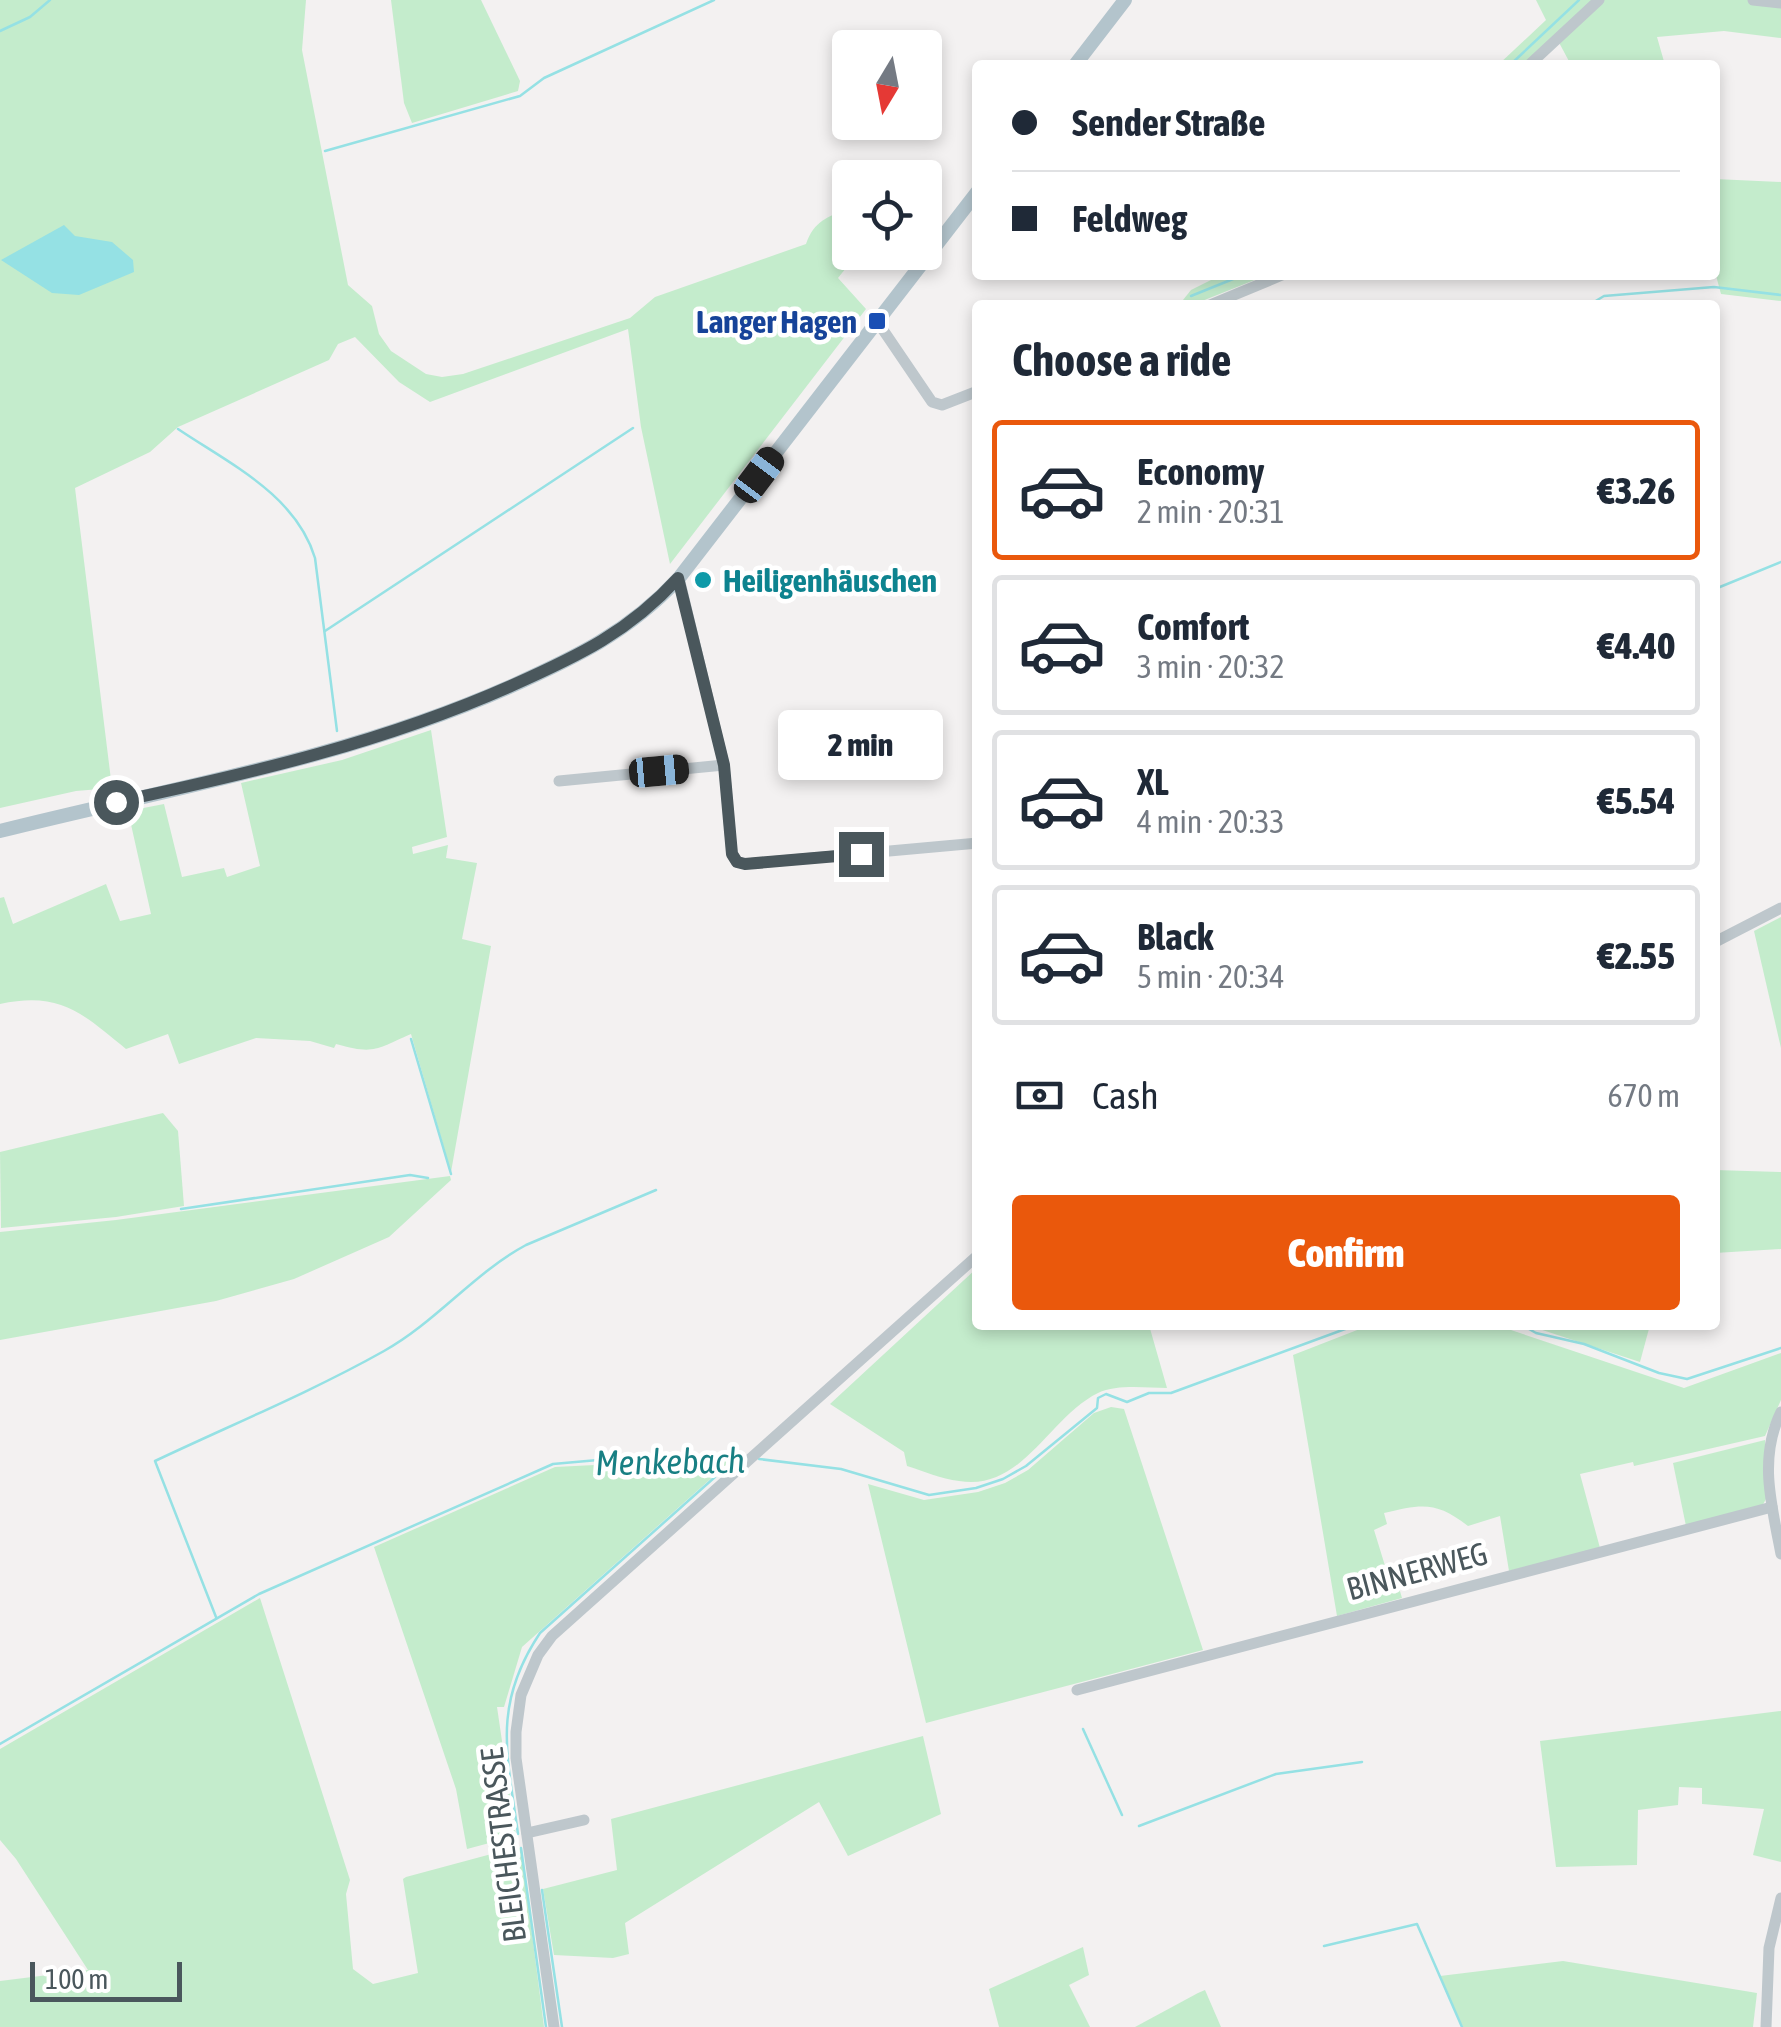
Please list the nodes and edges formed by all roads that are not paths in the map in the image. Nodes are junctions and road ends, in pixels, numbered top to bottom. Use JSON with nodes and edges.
{"nodes":[{"id":1,"x":1125,"y":0,"type":"edge"},
{"id":2,"x":1599,"y":0,"type":"edge"},
{"id":3,"x":1753,"y":0,"type":"edge"},
{"id":4,"x":1781,"y":3,"type":"edge"},
{"id":5,"x":1079,"y":60,"type":"edge"},
{"id":6,"x":1534,"y":60,"type":"edge"},
{"id":7,"x":972,"y":199,"type":"edge"},
{"id":8,"x":1270,"y":280,"type":"edge"},
{"id":9,"x":1222,"y":300,"type":"edge"},
{"id":10,"x":878,"y":321,"type":"junction"},
{"id":11,"x":972,"y":392,"type":"edge"},
{"id":12,"x":678,"y":578,"type":"junction"},
{"id":13,"x":724,"y":765,"type":"junction"},
{"id":14,"x":559,"y":780,"type":"dead end"},
{"id":15,"x":0,"y":830,"type":"edge"},
{"id":16,"x":972,"y":845,"type":"edge"},
{"id":17,"x":1781,"y":908,"type":"edge"},
{"id":18,"x":1720,"y":939,"type":"edge"},
{"id":19,"x":972,"y":1260,"type":"edge"},
{"id":20,"x":1781,"y":1412,"type":"edge"},
{"id":21,"x":1772,"y":1507,"type":"junction"},
{"id":22,"x":1781,"y":1554,"type":"edge"},
{"id":23,"x":1077,"y":1690,"type":"dead end"},
{"id":24,"x":584,"y":1820,"type":"dead end"},
{"id":25,"x":526,"y":1833,"type":"junction"},
{"id":26,"x":1781,"y":1898,"type":"edge"},
{"id":27,"x":554,"y":2027,"type":"edge"},
{"id":28,"x":1766,"y":2027,"type":"edge"}],
"edges":[{"from":1,"to":5,"type":"main road"},
{"from":2,"to":6,"type":"street"},
{"from":3,"to":4,"type":"street"},
{"from":7,"to":10,"type":"main road"},
{"from":8,"to":9,"type":"street"},
{"from":10,"to":11,"type":"street"},
{"from":10,"to":12,"type":"main road"},
{"from":12,"to":13,"type":"street"},
{"from":12,"to":15,"type":"main road"},
{"from":13,"to":14,"type":"street"},
{"from":13,"to":16,"type":"street"},
{"from":17,"to":18,"type":"street"},
{"from":19,"to":25,"type":"street","name":"BLEICHESTRASSE"},
{"from":20,"to":21,"type":"street"},
{"from":21,"to":22,"type":"street"},
{"from":21,"to":23,"type":"street","name":"BINNERWEG"},
{"from":24,"to":25,"type":"street"},
{"from":25,"to":27,"type":"street","name":"BLEICHESTRASSE"},
{"from":26,"to":28,"type":"street"}]}
